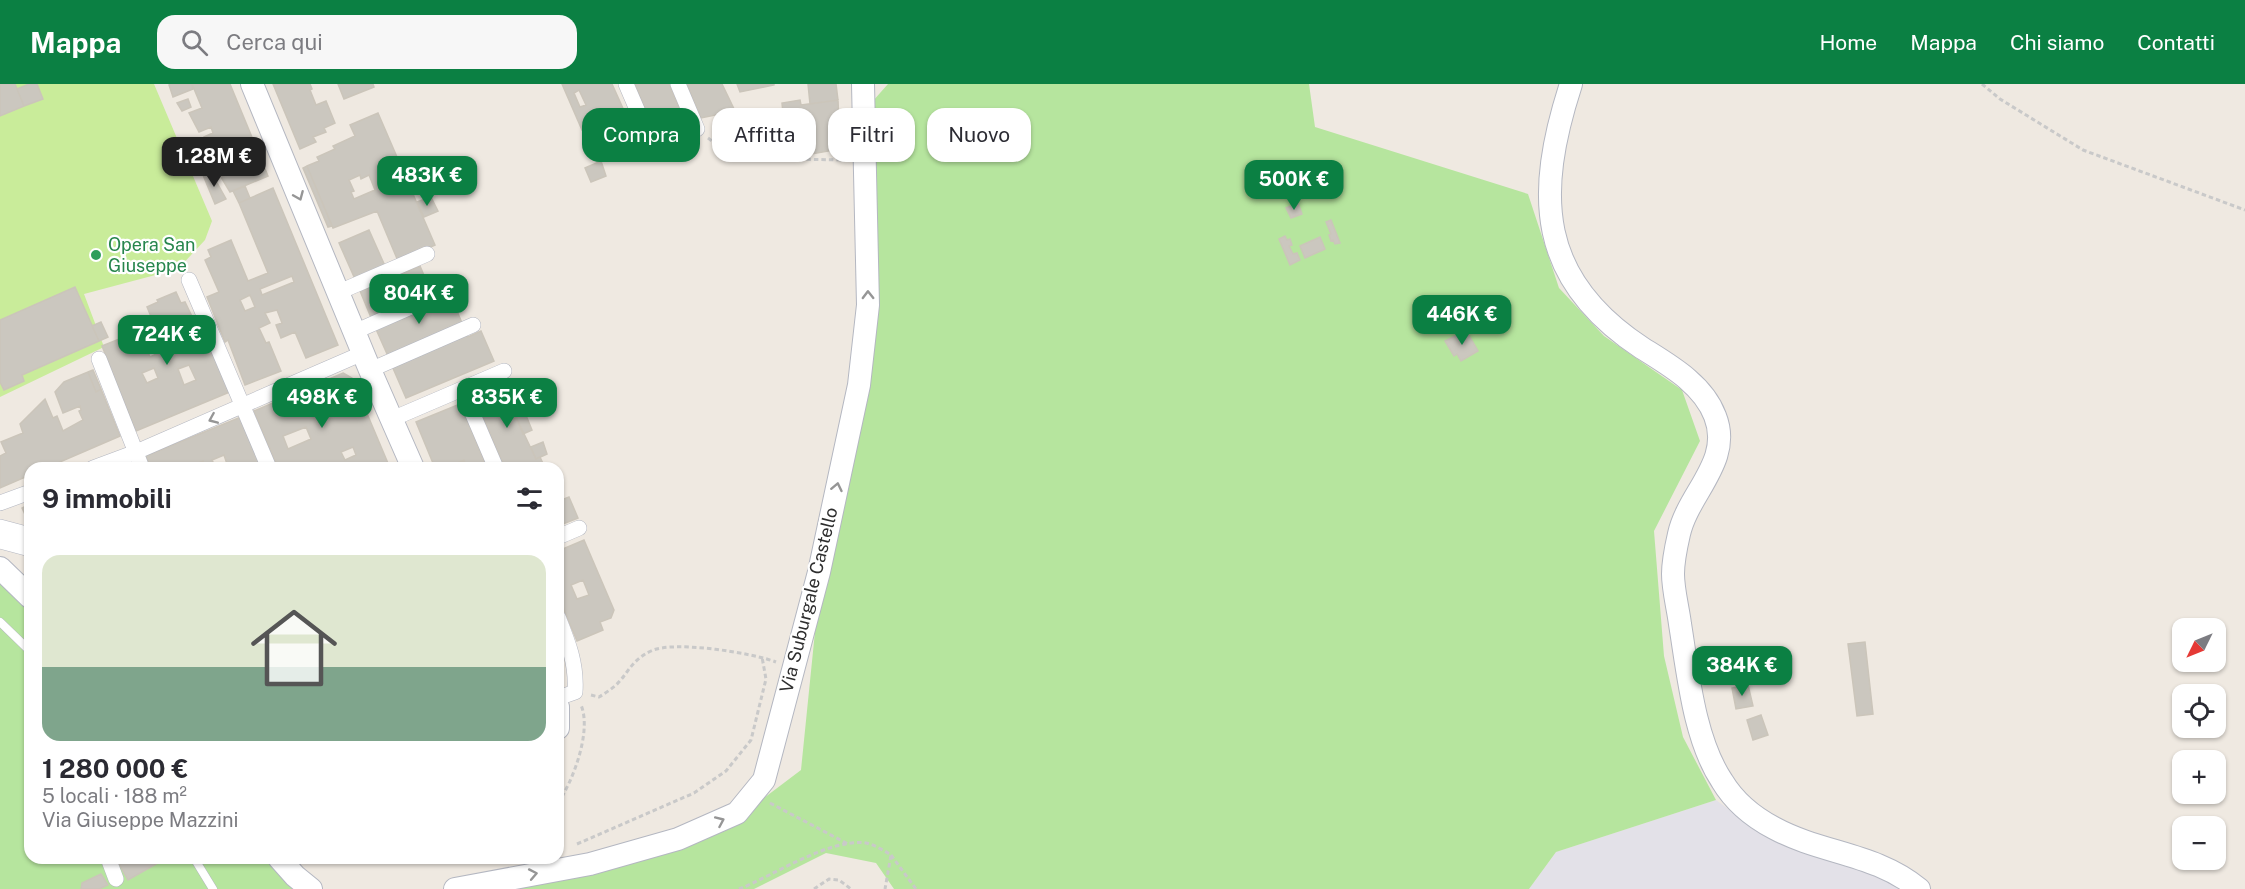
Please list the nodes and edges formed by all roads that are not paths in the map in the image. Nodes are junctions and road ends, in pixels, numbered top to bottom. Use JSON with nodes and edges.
{"nodes":[{"id":1,"x":252,"y":84,"type":"edge"},
{"id":2,"x":626,"y":84,"type":"edge"},
{"id":3,"x":678,"y":84,"type":"edge"},
{"id":4,"x":863,"y":84,"type":"edge"},
{"id":5,"x":1571,"y":84,"type":"edge"},
{"id":6,"x":427,"y":254,"type":"dead end"},
{"id":7,"x":189,"y":280,"type":"dead end"},
{"id":8,"x":339,"y":292,"type":"junction"},
{"id":9,"x":434,"y":297,"type":"dead end"},
{"id":10,"x":473,"y":325,"type":"dead end"},
{"id":11,"x":354,"y":332,"type":"junction"},
{"id":12,"x":99,"y":359,"type":"dead end"},
{"id":13,"x":366,"y":362,"type":"junction"},
{"id":14,"x":504,"y":371,"type":"dead end"},
{"id":15,"x":462,"y":389,"type":"junction"},
{"id":16,"x":243,"y":406,"type":"junction"},
{"id":17,"x":392,"y":419,"type":"junction"},
{"id":18,"x":136,"y":452,"type":"junction"},
{"id":19,"x":109,"y":462,"type":"edge"},
{"id":20,"x":140,"y":462,"type":"edge"},
{"id":21,"x":266,"y":462,"type":"edge"},
{"id":22,"x":410,"y":462,"type":"edge"},
{"id":23,"x":493,"y":462,"type":"edge"},
{"id":24,"x":24,"y":494,"type":"edge"},
{"id":25,"x":0,"y":503,"type":"edge"},
{"id":26,"x":0,"y":526,"type":"edge"},
{"id":27,"x":579,"y":528,"type":"dead end"},
{"id":28,"x":24,"y":533,"type":"edge"},
{"id":29,"x":564,"y":534,"type":"edge"},
{"id":30,"x":0,"y":541,"type":"edge"},
{"id":31,"x":24,"y":547,"type":"edge"},
{"id":32,"x":0,"y":568,"type":"edge"},
{"id":33,"x":24,"y":591,"type":"edge"},
{"id":34,"x":0,"y":622,"type":"edge"},
{"id":35,"x":564,"y":633,"type":"edge"},
{"id":36,"x":24,"y":645,"type":"edge"},
{"id":37,"x":564,"y":696,"type":"edge"},
{"id":38,"x":110,"y":864,"type":"edge"},
{"id":39,"x":198,"y":864,"type":"edge"},
{"id":40,"x":284,"y":864,"type":"edge"},
{"id":41,"x":116,"y":879,"type":"dead end"},
{"id":42,"x":213,"y":889,"type":"edge"},
{"id":43,"x":311,"y":889,"type":"edge"},
{"id":44,"x":455,"y":889,"type":"edge"},
{"id":45,"x":1919,"y":889,"type":"edge"}],
"edges":[{"from":1,"to":8,"type":"street","one_way":true},
{"from":2,"to":3,"type":"street"},
{"from":44,"to":4,"type":"street","name":"Via Suburgale Castello","one_way":true},
{"from":5,"to":45,"type":"street"},
{"from":6,"to":8,"type":"street"},
{"from":7,"to":16,"type":"street"},
{"from":8,"to":11,"type":"street"},
{"from":9,"to":11,"type":"street"},
{"from":10,"to":13,"type":"street"},
{"from":11,"to":13,"type":"street"},
{"from":12,"to":18,"type":"street"},
{"from":13,"to":16,"type":"street"},
{"from":13,"to":17,"type":"street"},
{"from":14,"to":15,"type":"street"},
{"from":15,"to":17,"type":"street"},
{"from":15,"to":23,"type":"street"},
{"from":16,"to":18,"type":"street","one_way":true},
{"from":16,"to":21,"type":"street"},
{"from":17,"to":22,"type":"street"},
{"from":18,"to":19,"type":"street"},
{"from":18,"to":20,"type":"street"},
{"from":24,"to":25,"type":"street"},
{"from":26,"to":28,"type":"street"},
{"from":27,"to":29,"type":"street"},
{"from":30,"to":31,"type":"street"},
{"from":32,"to":33,"type":"street"},
{"from":34,"to":36,"type":"lane"},
{"from":35,"to":37,"type":"street"},
{"from":38,"to":41,"type":"street"},
{"from":39,"to":42,"type":"lane"},
{"from":40,"to":43,"type":"street"}]}
